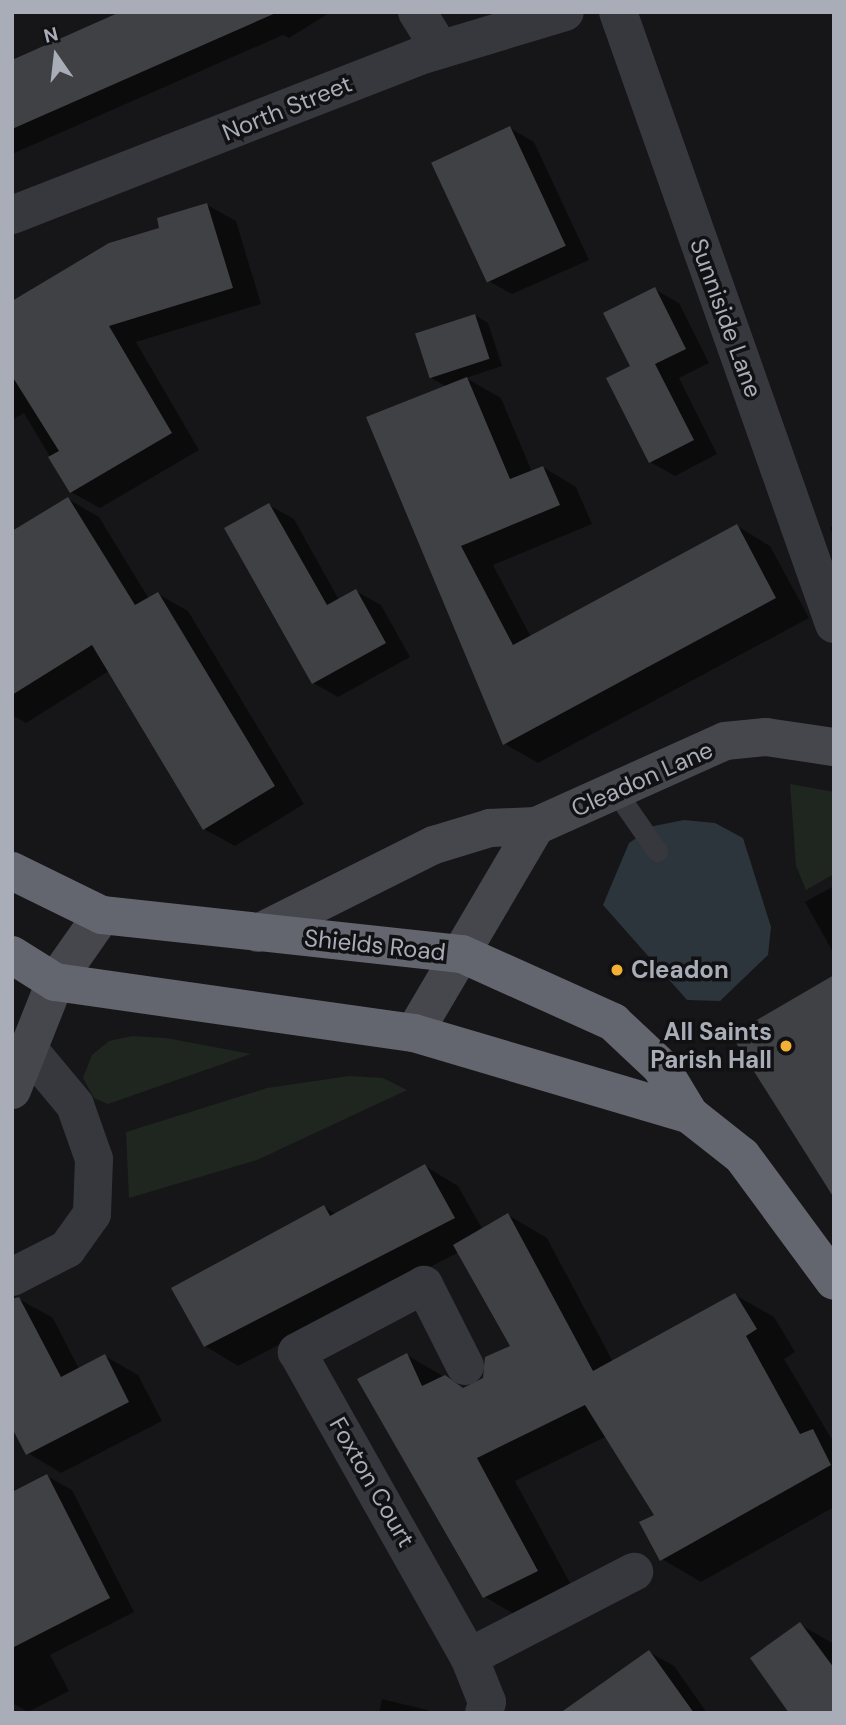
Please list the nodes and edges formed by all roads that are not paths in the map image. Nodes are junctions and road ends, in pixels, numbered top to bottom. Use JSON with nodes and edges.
{"nodes":[{"id":1,"x":417,"y":12,"type":"edge"},
{"id":2,"x":565,"y":12,"type":"edge"},
{"id":3,"x":612,"y":13,"type":"edge"},
{"id":4,"x":440,"y":49,"type":"junction"},
{"id":5,"x":12,"y":215,"type":"edge"},
{"id":6,"x":833,"y":619,"type":"edge"},
{"id":7,"x":834,"y":624,"type":"edge"},
{"id":8,"x":834,"y":747,"type":"edge"},
{"id":9,"x":616,"y":792,"type":"junction"},
{"id":10,"x":536,"y":826,"type":"junction"},
{"id":11,"x":657,"y":851,"type":"dead end"},
{"id":12,"x":12,"y":871,"type":"edge"},
{"id":13,"x":102,"y":915,"type":"junction"},
{"id":14,"x":258,"y":933,"type":"junction"},
{"id":15,"x":463,"y":954,"type":"junction"},
{"id":16,"x":12,"y":955,"type":"edge"},
{"id":17,"x":55,"y":982,"type":"junction"},
{"id":18,"x":414,"y":1033,"type":"junction"},
{"id":19,"x":30,"y":1051,"type":"junction"},
{"id":20,"x":12,"y":1090,"type":"edge"},
{"id":21,"x":690,"y":1115,"type":"junction"},
{"id":22,"x":12,"y":1277,"type":"edge"},
{"id":23,"x":834,"y":1281,"type":"edge"},
{"id":24,"x":465,"y":1366,"type":"dead end"},
{"id":25,"x":634,"y":1572,"type":"dead end"},
{"id":26,"x":469,"y":1657,"type":"junction"},
{"id":27,"x":484,"y":1713,"type":"edge"}],
"edges":[{"from":1,"to":4,"type":"street"},
{"from":2,"to":4,"type":"street","name":"North Street"},
{"from":3,"to":6,"type":"street","name":"Sunniside Lane"},
{"from":4,"to":5,"type":"street","name":"North Street"},
{"from":6,"to":7,"type":"street","name":"Sunniside Lane"},
{"from":8,"to":9,"type":"street","name":"Cleadon Lane"},
{"from":9,"to":10,"type":"street","name":"Cleadon Lane"},
{"from":9,"to":11,"type":"lane"},
{"from":10,"to":14,"type":"street","name":"Cleadon Lane"},
{"from":10,"to":15,"type":"street"},
{"from":12,"to":13,"type":"highway","name":"Shields Road"},
{"from":13,"to":14,"type":"highway","name":"Shields Road"},
{"from":13,"to":17,"type":"street"},
{"from":14,"to":15,"type":"highway","name":"Shields Road"},
{"from":15,"to":18,"type":"street"},
{"from":15,"to":21,"type":"highway","name":"Shields Road"},
{"from":16,"to":17,"type":"highway","name":"Shields Road"},
{"from":17,"to":18,"type":"highway","name":"Shields Road"},
{"from":17,"to":19,"type":"street"},
{"from":18,"to":21,"type":"highway","name":"Shields Road"},
{"from":19,"to":20,"type":"street"},
{"from":19,"to":22,"type":"street"},
{"from":21,"to":23,"type":"highway","name":"Shields Road"},
{"from":24,"to":26,"type":"street","name":"Foxton Court"},
{"from":25,"to":26,"type":"street"},
{"from":26,"to":27,"type":"street"}]}
